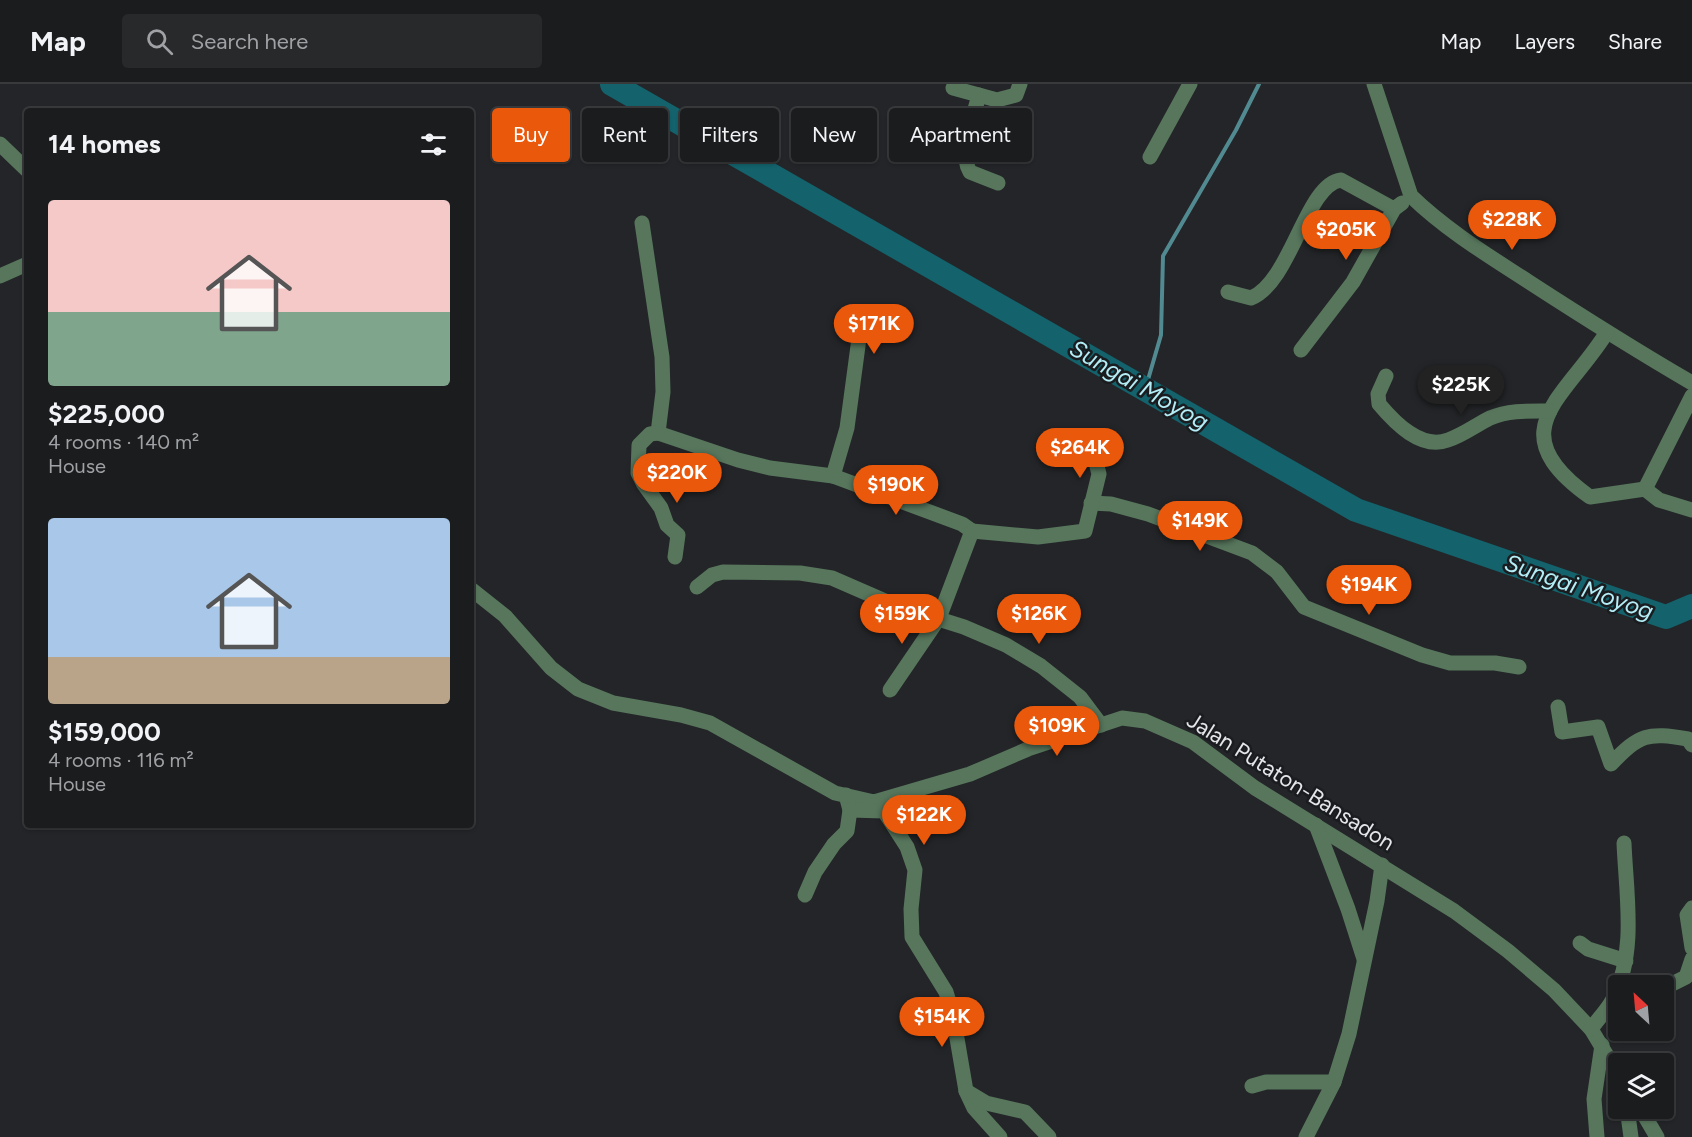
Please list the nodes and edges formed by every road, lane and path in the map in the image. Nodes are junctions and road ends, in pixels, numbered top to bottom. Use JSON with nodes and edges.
{"nodes":[{"id":1,"x":1020,"y":84,"type":"edge"},
{"id":2,"x":1190,"y":84,"type":"edge"},
{"id":3,"x":1374,"y":84,"type":"edge"},
{"id":4,"x":953,"y":88,"type":"dead end"},
{"id":5,"x":979,"y":95,"type":"junction"},
{"id":6,"x":0,"y":144,"type":"edge"},
{"id":7,"x":1150,"y":157,"type":"dead end"},
{"id":8,"x":24,"y":167,"type":"edge"},
{"id":9,"x":998,"y":183,"type":"dead end"},
{"id":10,"x":1412,"y":196,"type":"junction"},
{"id":11,"x":1394,"y":209,"type":"junction"},
{"id":12,"x":642,"y":222,"type":"dead end"},
{"id":13,"x":24,"y":265,"type":"edge"},
{"id":14,"x":0,"y":276,"type":"edge"},
{"id":15,"x":1228,"y":292,"type":"dead end"},
{"id":16,"x":860,"y":331,"type":"dead end"},
{"id":17,"x":1607,"y":332,"type":"junction"},
{"id":18,"x":1301,"y":350,"type":"dead end"},
{"id":19,"x":1386,"y":376,"type":"dead end"},
{"id":20,"x":1692,"y":383,"type":"edge"},
{"id":21,"x":1692,"y":396,"type":"edge"},
{"id":22,"x":1550,"y":411,"type":"junction"},
{"id":23,"x":658,"y":433,"type":"junction"},
{"id":24,"x":1094,"y":455,"type":"dead end"},
{"id":25,"x":833,"y":476,"type":"junction"},
{"id":26,"x":1645,"y":489,"type":"junction"},
{"id":27,"x":1091,"y":503,"type":"junction"},
{"id":28,"x":1692,"y":510,"type":"edge"},
{"id":29,"x":972,"y":531,"type":"junction"},
{"id":30,"x":675,"y":557,"type":"dead end"},
{"id":31,"x":697,"y":587,"type":"dead end"},
{"id":32,"x":474,"y":591,"type":"edge"},
{"id":33,"x":939,"y":618,"type":"junction"},
{"id":34,"x":1519,"y":667,"type":"dead end"},
{"id":35,"x":890,"y":690,"type":"dead end"},
{"id":36,"x":1558,"y":707,"type":"dead end"},
{"id":37,"x":1101,"y":724,"type":"junction"},
{"id":38,"x":1692,"y":745,"type":"edge"},
{"id":39,"x":848,"y":803,"type":"junction"},
{"id":40,"x":1316,"y":825,"type":"junction"},
{"id":41,"x":1624,"y":843,"type":"dead end"},
{"id":42,"x":1382,"y":865,"type":"junction"},
{"id":43,"x":806,"y":895,"type":"dead end"},
{"id":44,"x":1692,"y":908,"type":"edge"},
{"id":45,"x":1580,"y":943,"type":"dead end"},
{"id":46,"x":1692,"y":948,"type":"edge"},
{"id":47,"x":1692,"y":959,"type":"edge"},
{"id":48,"x":1626,"y":961,"type":"junction"},
{"id":49,"x":1365,"y":962,"type":"junction"},
{"id":50,"x":1622,"y":975,"type":"edge"},
{"id":51,"x":1674,"y":983,"type":"edge"},
{"id":52,"x":1608,"y":1009,"type":"edge"},
{"id":53,"x":1591,"y":1029,"type":"junction"},
{"id":54,"x":1602,"y":1045,"type":"junction"},
{"id":55,"x":1608,"y":1056,"type":"edge"},
{"id":56,"x":1334,"y":1082,"type":"junction"},
{"id":57,"x":1252,"y":1086,"type":"dead end"},
{"id":58,"x":966,"y":1091,"type":"junction"},
{"id":59,"x":1629,"y":1119,"type":"edge"},
{"id":60,"x":1647,"y":1119,"type":"edge"},
{"id":61,"x":1000,"y":1137,"type":"edge"},
{"id":62,"x":1049,"y":1137,"type":"edge"},
{"id":63,"x":1306,"y":1137,"type":"edge"},
{"id":64,"x":1597,"y":1137,"type":"edge"},
{"id":65,"x":1631,"y":1137,"type":"edge"},
{"id":66,"x":1658,"y":1137,"type":"edge"}],
"edges":[{"from":1,"to":5,"type":"street"},
{"from":2,"to":7,"type":"street"},
{"from":3,"to":10,"type":"street"},
{"from":4,"to":5,"type":"street"},
{"from":5,"to":9,"type":"street"},
{"from":6,"to":8,"type":"street"},
{"from":10,"to":11,"type":"street"},
{"from":10,"to":17,"type":"street"},
{"from":11,"to":15,"type":"street"},
{"from":11,"to":18,"type":"street"},
{"from":12,"to":23,"type":"street"},
{"from":13,"to":14,"type":"street"},
{"from":16,"to":25,"type":"street"},
{"from":17,"to":20,"type":"street"},
{"from":17,"to":22,"type":"street"},
{"from":19,"to":22,"type":"street"},
{"from":21,"to":26,"type":"street"},
{"from":22,"to":26,"type":"street"},
{"from":23,"to":25,"type":"street"},
{"from":23,"to":30,"type":"street"},
{"from":24,"to":27,"type":"street"},
{"from":25,"to":29,"type":"street"},
{"from":26,"to":28,"type":"street"},
{"from":27,"to":29,"type":"street"},
{"from":27,"to":34,"type":"street"},
{"from":29,"to":33,"type":"street"},
{"from":31,"to":33,"type":"street"},
{"from":32,"to":39,"type":"street","name":"Jalan Putaton-Bansadon"},
{"from":33,"to":35,"type":"street"},
{"from":33,"to":37,"type":"street"},
{"from":36,"to":38,"type":"street"},
{"from":37,"to":39,"type":"street","name":"Jalan Putaton-Bansadon"},
{"from":37,"to":40,"type":"street","name":"Jalan Putaton-Bansadon"},
{"from":39,"to":43,"type":"street"},
{"from":39,"to":58,"type":"street"},
{"from":40,"to":42,"type":"street","name":"Jalan Putaton-Bansadon"},
{"from":40,"to":49,"type":"street"},
{"from":41,"to":48,"type":"street"},
{"from":42,"to":49,"type":"street"},
{"from":42,"to":53,"type":"street","name":"Jalan Putaton-Bansadon"},
{"from":44,"to":46,"type":"street"},
{"from":45,"to":48,"type":"street"},
{"from":47,"to":51,"type":"street"},
{"from":48,"to":50,"type":"street"},
{"from":49,"to":56,"type":"street"},
{"from":52,"to":53,"type":"street"},
{"from":53,"to":54,"type":"street","name":"Jalan Putaton-Bansadon"},
{"from":54,"to":55,"type":"street","name":"Jalan Putaton-Bansadon"},
{"from":54,"to":64,"type":"street"},
{"from":56,"to":57,"type":"street"},
{"from":56,"to":63,"type":"street"},
{"from":58,"to":61,"type":"street"},
{"from":58,"to":62,"type":"street"},
{"from":59,"to":65,"type":"street"},
{"from":60,"to":66,"type":"street"}]}
